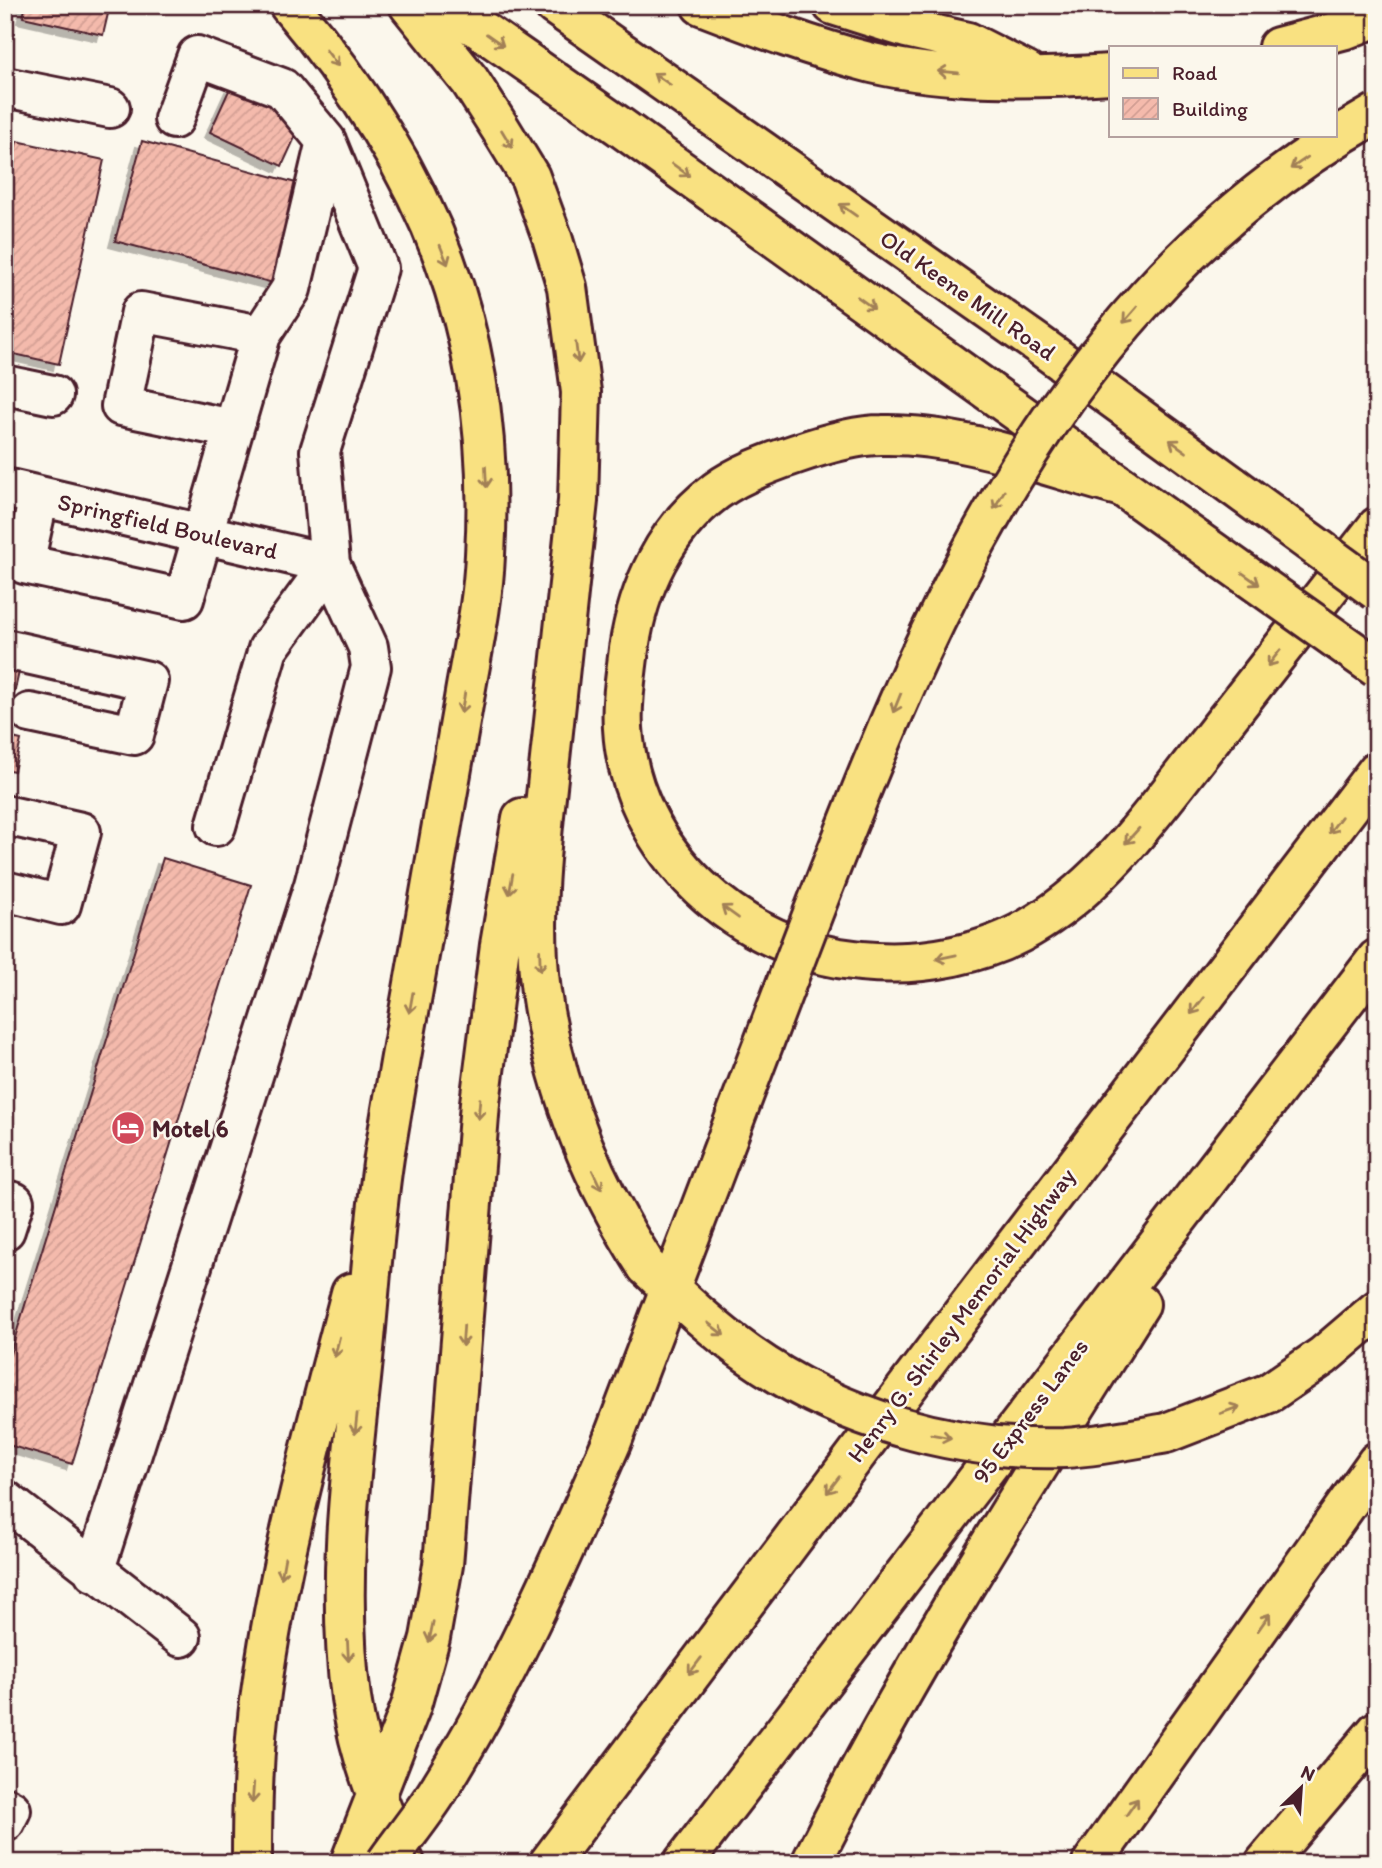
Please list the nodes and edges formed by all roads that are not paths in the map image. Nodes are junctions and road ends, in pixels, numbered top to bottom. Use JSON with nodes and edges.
{"nodes":[{"id":1,"x":289,"y":5,"type":"edge"},
{"id":2,"x":409,"y":5,"type":"edge"},
{"id":3,"x":436,"y":5,"type":"edge"},
{"id":4,"x":554,"y":5,"type":"edge"},
{"id":5,"x":701,"y":5,"type":"edge"},
{"id":6,"x":833,"y":5,"type":"edge"},
{"id":7,"x":1377,"y":17,"type":"edge"},
{"id":8,"x":1281,"y":46,"type":"edge"},
{"id":9,"x":1109,"y":74,"type":"edge"},
{"id":10,"x":1041,"y":79,"type":"junction"},
{"id":11,"x":5,"y":87,"type":"edge"},
{"id":12,"x":110,"y":108,"type":"dead end"},
{"id":13,"x":1377,"y":113,"type":"edge"},
{"id":14,"x":174,"y":119,"type":"dead end"},
{"id":15,"x":326,"y":141,"type":"junction"},
{"id":16,"x":261,"y":335,"type":"junction"},
{"id":17,"x":5,"y":385,"type":"edge"},
{"id":18,"x":53,"y":395,"type":"dead end"},
{"id":19,"x":233,"y":429,"type":"junction"},
{"id":20,"x":1122,"y":487,"type":"junction"},
{"id":21,"x":22,"y":492,"type":"edge"},
{"id":22,"x":1377,"y":527,"type":"edge"},
{"id":23,"x":202,"y":534,"type":"junction"},
{"id":24,"x":330,"y":564,"type":"junction"},
{"id":25,"x":570,"y":576,"type":"junction"},
{"id":26,"x":1377,"y":591,"type":"edge"},
{"id":27,"x":5,"y":649,"type":"edge"},
{"id":28,"x":1377,"y":668,"type":"edge"},
{"id":29,"x":30,"y":713,"type":"dead end"},
{"id":30,"x":1377,"y":771,"type":"edge"},
{"id":31,"x":5,"y":815,"type":"edge"},
{"id":32,"x":216,"y":826,"type":"dead end"},
{"id":33,"x":5,"y":891,"type":"edge"},
{"id":34,"x":1377,"y":959,"type":"edge"},
{"id":35,"x":1261,"y":1110,"type":"junction"},
{"id":36,"x":384,"y":1162,"type":"junction"},
{"id":37,"x":1377,"y":1310,"type":"edge"},
{"id":38,"x":1377,"y":1462,"type":"edge"},
{"id":39,"x":5,"y":1500,"type":"edge"},
{"id":40,"x":94,"y":1572,"type":"junction"},
{"id":41,"x":181,"y":1637,"type":"dead end"},
{"id":42,"x":1377,"y":1731,"type":"edge"},
{"id":43,"x":5,"y":1807,"type":"edge"},
{"id":44,"x":5,"y":1822,"type":"edge"},
{"id":45,"x":252,"y":1863,"type":"edge"},
{"id":46,"x":350,"y":1863,"type":"edge"},
{"id":47,"x":386,"y":1863,"type":"edge"},
{"id":48,"x":405,"y":1863,"type":"edge"},
{"id":49,"x":548,"y":1863,"type":"edge"},
{"id":50,"x":684,"y":1863,"type":"edge"},
{"id":51,"x":811,"y":1863,"type":"edge"},
{"id":52,"x":1092,"y":1863,"type":"edge"},
{"id":53,"x":1265,"y":1863,"type":"edge"}],
"edges":[{"from":1,"to":36,"type":"main road","one_way":true},
{"from":2,"to":25,"type":"main road","one_way":true},
{"from":3,"to":20,"type":"main road","one_way":true},
{"from":26,"to":4,"type":"main road","name":"Old Keene Mill Road","one_way":true,"bridge":true},
{"from":10,"to":5,"type":"main road","one_way":true},
{"from":6,"to":10,"type":"main road"},
{"from":7,"to":8,"type":"main road"},
{"from":9,"to":10,"type":"main road"},
{"from":11,"to":12,"type":"street"},
{"from":13,"to":47,"type":"main road","one_way":true,"bridge":true},
{"from":14,"to":15,"type":"street"},
{"from":15,"to":16,"type":"street"},
{"from":15,"to":24,"type":"street"},
{"from":16,"to":19,"type":"street"},
{"from":16,"to":19,"type":"street"},
{"from":17,"to":18,"type":"street"},
{"from":19,"to":23,"type":"street"},
{"from":22,"to":20,"type":"main road","one_way":true},
{"from":20,"to":28,"type":"main road","one_way":true,"bridge":true},
{"from":21,"to":23,"type":"street","name":"Springfield Boulevard"},
{"from":21,"to":23,"type":"street"},
{"from":23,"to":24,"type":"street","name":"Springfield Boulevard"},
{"from":24,"to":32,"type":"street"},
{"from":24,"to":40,"type":"street"},
{"from":25,"to":37,"type":"main road","one_way":true,"bridge":true},
{"from":25,"to":46,"type":"main road","one_way":true},
{"from":27,"to":29,"type":"street"},
{"from":30,"to":49,"type":"main road","name":"Henry G. Shirley Memorial Highway","one_way":true},
{"from":31,"to":33,"type":"street"},
{"from":34,"to":35,"type":"main road","name":"95 Express Lanes"},
{"from":35,"to":50,"type":"main road","name":"95 Express Lanes"},
{"from":35,"to":51,"type":"main road"},
{"from":36,"to":45,"type":"main road","one_way":true},
{"from":36,"to":48,"type":"main road","one_way":true},
{"from":52,"to":38,"type":"main road","one_way":true},
{"from":39,"to":40,"type":"street"},
{"from":40,"to":41,"type":"street"},
{"from":42,"to":53,"type":"main road"},
{"from":43,"to":44,"type":"street"}]}
